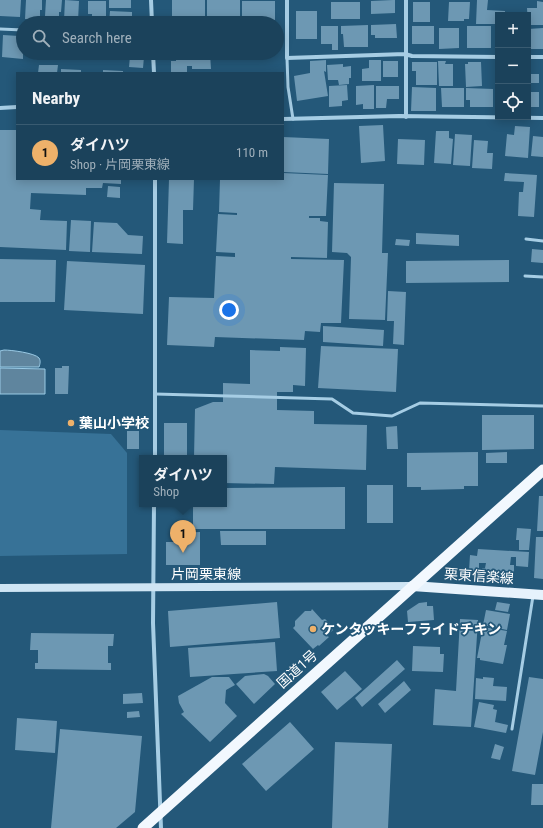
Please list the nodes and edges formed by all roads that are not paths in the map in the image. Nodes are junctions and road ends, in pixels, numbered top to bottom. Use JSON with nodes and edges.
{"nodes":[{"id":1,"x":152,"y":0,"type":"edge"},
{"id":2,"x":287,"y":0,"type":"edge"},
{"id":3,"x":406,"y":0,"type":"edge"},
{"id":4,"x":152,"y":16,"type":"edge"},
{"id":5,"x":0,"y":29,"type":"edge"},
{"id":6,"x":16,"y":30,"type":"edge"},
{"id":7,"x":405,"y":54,"type":"junction"},
{"id":8,"x":495,"y":57,"type":"edge"},
{"id":9,"x":531,"y":57,"type":"edge"},
{"id":10,"x":543,"y":57,"type":"edge"},
{"id":11,"x":287,"y":58,"type":"junction"},
{"id":12,"x":153,"y":60,"type":"edge"},
{"id":13,"x":154,"y":72,"type":"edge"},
{"id":14,"x":0,"y":108,"type":"edge"},
{"id":15,"x":16,"y":108,"type":"edge"},
{"id":16,"x":406,"y":117,"type":"junction"},
{"id":17,"x":543,"y":118,"type":"edge"},
{"id":18,"x":284,"y":119,"type":"edge"},
{"id":19,"x":293,"y":119,"type":"junction"},
{"id":20,"x":155,"y":180,"type":"edge"},
{"id":21,"x":526,"y":240,"type":"dead end"},
{"id":22,"x":543,"y":241,"type":"edge"},
{"id":23,"x":525,"y":276,"type":"dead end"},
{"id":24,"x":543,"y":277,"type":"edge"},
{"id":25,"x":155,"y":394,"type":"junction"},
{"id":26,"x":543,"y":406,"type":"edge"},
{"id":27,"x":154,"y":455,"type":"edge"},
{"id":28,"x":543,"y":470,"type":"edge"},
{"id":29,"x":154,"y":507,"type":"edge"},
{"id":30,"x":412,"y":586,"type":"junction"},
{"id":31,"x":152,"y":587,"type":"junction"},
{"id":32,"x":0,"y":588,"type":"edge"},
{"id":33,"x":538,"y":595,"type":"edge"},
{"id":34,"x":512,"y":729,"type":"dead end"},
{"id":35,"x":161,"y":812,"type":"junction"},
{"id":36,"x":143,"y":828,"type":"edge"},
{"id":37,"x":161,"y":828,"type":"edge"}],
"edges":[{"from":1,"to":4,"type":"street"},
{"from":2,"to":11,"type":"street"},
{"from":3,"to":7,"type":"street"},
{"from":5,"to":6,"type":"lane"},
{"from":7,"to":8,"type":"street"},
{"from":7,"to":11,"type":"street"},
{"from":7,"to":16,"type":"street"},
{"from":9,"to":10,"type":"street"},
{"from":11,"to":19,"type":"lane"},
{"from":12,"to":13,"type":"street"},
{"from":14,"to":15,"type":"street"},
{"from":16,"to":17,"type":"street"},
{"from":16,"to":19,"type":"street"},
{"from":18,"to":19,"type":"street"},
{"from":20,"to":25,"type":"street"},
{"from":21,"to":22,"type":"lane"},
{"from":23,"to":24,"type":"lane"},
{"from":25,"to":26,"type":"lane"},
{"from":25,"to":27,"type":"street"},
{"from":28,"to":30,"type":"highway","name":"国道1号"},
{"from":29,"to":31,"type":"street"},
{"from":30,"to":31,"type":"main road","name":"片岡栗東線"},
{"from":30,"to":33,"type":"main road","name":"栗東信楽線"},
{"from":30,"to":35,"type":"highway","name":"国道1号"},
{"from":31,"to":32,"type":"main road","name":"片岡栗東線"},
{"from":31,"to":35,"type":"street"},
{"from":33,"to":34,"type":"lane"},
{"from":35,"to":36,"type":"highway","name":"国道1号"},
{"from":35,"to":37,"type":"street"}]}
